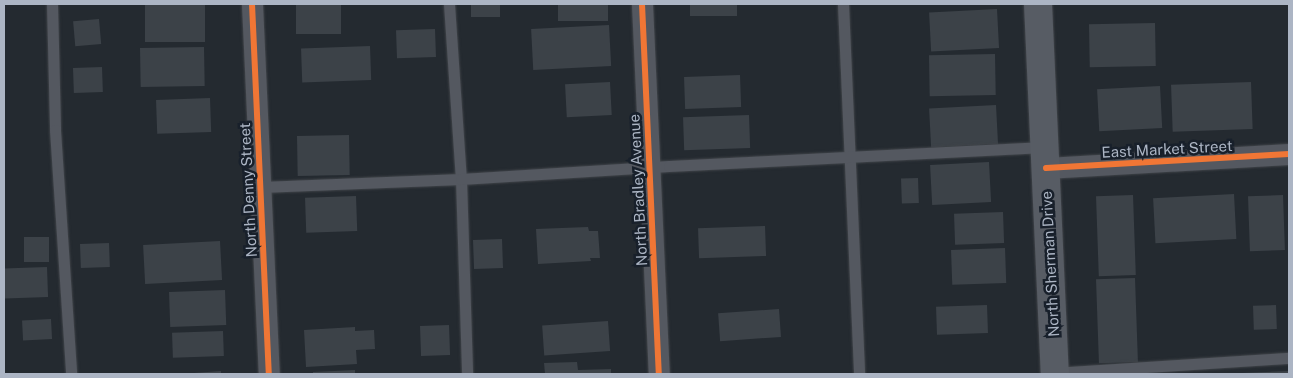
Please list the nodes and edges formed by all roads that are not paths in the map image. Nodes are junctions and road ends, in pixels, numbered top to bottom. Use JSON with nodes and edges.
{"nodes":[{"id":1,"x":52,"y":4,"type":"edge"},
{"id":2,"x":252,"y":4,"type":"edge"},
{"id":3,"x":449,"y":4,"type":"edge"},
{"id":4,"x":642,"y":4,"type":"edge"},
{"id":5,"x":843,"y":4,"type":"edge"},
{"id":6,"x":1038,"y":4,"type":"edge"},
{"id":7,"x":1289,"y":154,"type":"edge"},
{"id":8,"x":849,"y":158,"type":"junction"},
{"id":9,"x":1045,"y":158,"type":"junction"},
{"id":10,"x":650,"y":168,"type":"junction"},
{"id":11,"x":461,"y":179,"type":"junction"},
{"id":12,"x":261,"y":187,"type":"junction"},
{"id":13,"x":1289,"y":358,"type":"edge"},
{"id":14,"x":71,"y":374,"type":"edge"},
{"id":15,"x":270,"y":374,"type":"edge"},
{"id":16,"x":467,"y":374,"type":"edge"},
{"id":17,"x":659,"y":374,"type":"edge"},
{"id":18,"x":859,"y":374,"type":"edge"},
{"id":19,"x":1055,"y":374,"type":"edge"}],
"edges":[{"from":1,"to":14,"type":"lane"},
{"from":2,"to":12,"type":"street","name":"North Denny Street"},
{"from":3,"to":11,"type":"lane"},
{"from":4,"to":10,"type":"street","name":"North Bradley Avenue"},
{"from":5,"to":8,"type":"lane"},
{"from":6,"to":9,"type":"main road","name":"North Sherman Drive"},
{"from":7,"to":9,"type":"street","name":"East Market Street"},
{"from":8,"to":9,"type":"lane"},
{"from":8,"to":10,"type":"lane"},
{"from":8,"to":18,"type":"lane"},
{"from":9,"to":19,"type":"main road","name":"North Sherman Drive"},
{"from":10,"to":11,"type":"lane"},
{"from":10,"to":17,"type":"street","name":"North Bradley Avenue"},
{"from":11,"to":12,"type":"lane"},
{"from":11,"to":16,"type":"lane"},
{"from":12,"to":15,"type":"street","name":"North Denny Street"},
{"from":13,"to":19,"type":"lane"}]}
